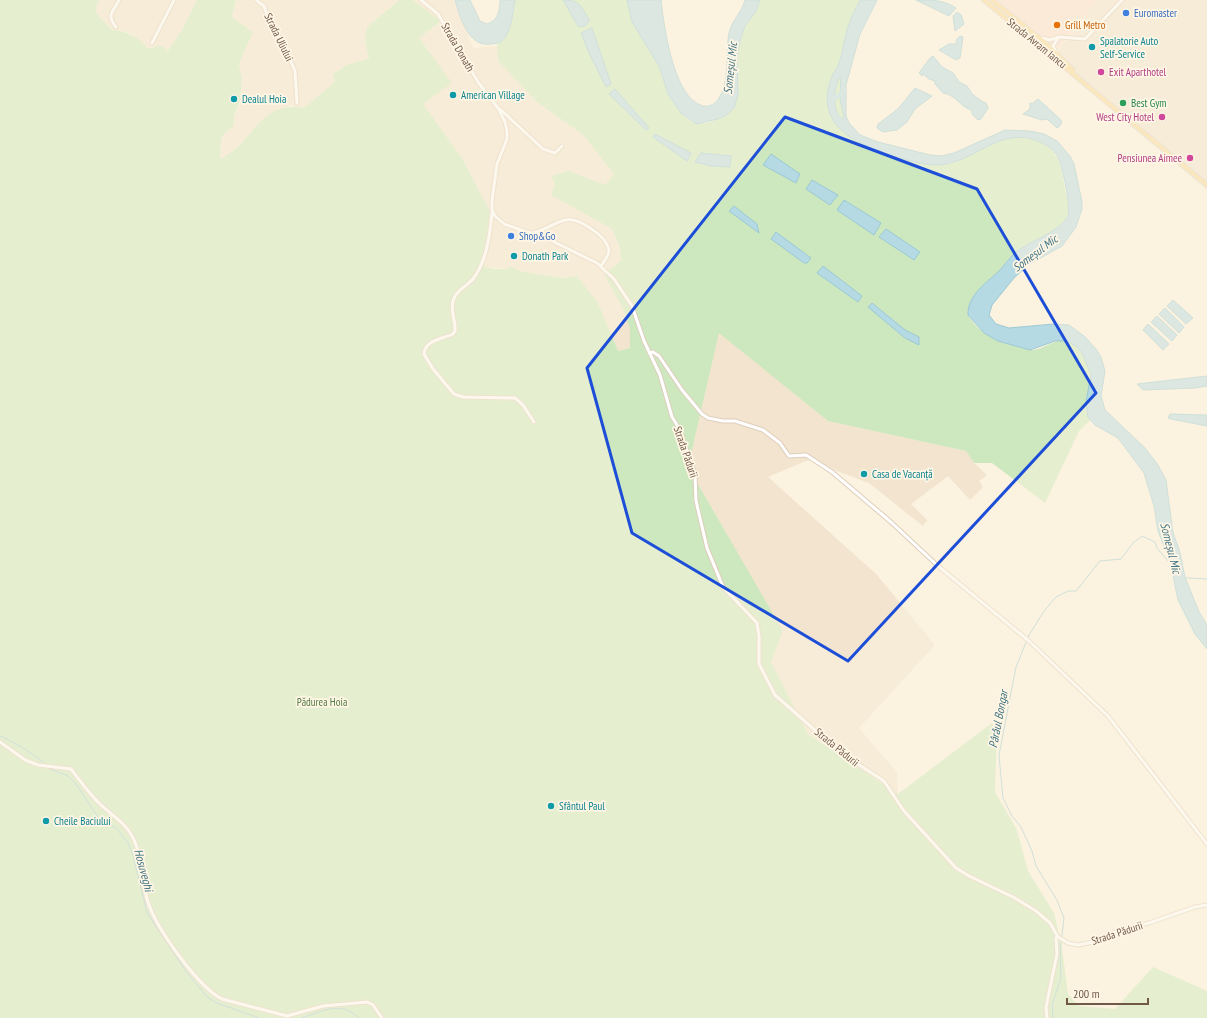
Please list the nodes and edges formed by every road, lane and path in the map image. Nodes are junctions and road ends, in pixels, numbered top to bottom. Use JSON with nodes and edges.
{"nodes":[{"id":1,"x":119,"y":0,"type":"edge"},
{"id":2,"x":174,"y":0,"type":"edge"},
{"id":3,"x":256,"y":0,"type":"edge"},
{"id":4,"x":421,"y":0,"type":"edge"},
{"id":5,"x":984,"y":0,"type":"edge"},
{"id":6,"x":992,"y":0,"type":"edge"},
{"id":7,"x":1122,"y":0,"type":"edge"},
{"id":8,"x":116,"y":27,"type":"dead end"},
{"id":9,"x":1036,"y":35,"type":"junction"},
{"id":10,"x":1050,"y":40,"type":"junction"},
{"id":11,"x":1057,"y":40,"type":"junction"},
{"id":12,"x":152,"y":43,"type":"dead end"},
{"id":13,"x":1047,"y":45,"type":"junction"},
{"id":14,"x":1059,"y":56,"type":"junction"},
{"id":15,"x":1090,"y":86,"type":"junction"},
{"id":16,"x":297,"y":103,"type":"dead end"},
{"id":17,"x":498,"y":108,"type":"junction"},
{"id":18,"x":562,"y":146,"type":"dead end"},
{"id":19,"x":1207,"y":185,"type":"edge"},
{"id":20,"x":492,"y":210,"type":"junction"},
{"id":21,"x":532,"y":233,"type":"junction"},
{"id":22,"x":601,"y":266,"type":"junction"},
{"id":23,"x":650,"y":353,"type":"junction"},
{"id":24,"x":534,"y":422,"type":"dead end"},
{"id":25,"x":0,"y":742,"type":"edge"},
{"id":26,"x":1207,"y":844,"type":"edge"},
{"id":27,"x":1207,"y":905,"type":"edge"},
{"id":28,"x":1059,"y":937,"type":"junction"},
{"id":29,"x":382,"y":1018,"type":"edge"},
{"id":30,"x":1047,"y":1018,"type":"edge"}],
"edges":[{"from":1,"to":8,"type":"street"},
{"from":2,"to":12,"type":"street"},
{"from":3,"to":16,"type":"street","name":"Strada Uliului"},
{"from":4,"to":17,"type":"street","name":"Strada Donath"},
{"from":5,"to":15,"type":"main road","name":"Strada Avram Iancu"},
{"from":6,"to":9,"type":"main road","name":"Strada Avram Iancu"},
{"from":7,"to":11,"type":"street"},
{"from":9,"to":10,"type":"street"},
{"from":9,"to":13,"type":"main road","name":"Strada Avram Iancu"},
{"from":10,"to":11,"type":"street"},
{"from":10,"to":13,"type":"street"},
{"from":11,"to":13,"type":"street"},
{"from":11,"to":14,"type":"street"},
{"from":13,"to":14,"type":"main road","name":"Strada Avram Iancu"},
{"from":14,"to":15,"type":"main road","name":"Strada Avram Iancu"},
{"from":15,"to":19,"type":"main road","name":"Strada Avram Iancu"},
{"from":17,"to":18,"type":"street"},
{"from":17,"to":20,"type":"street","name":"Strada Donath"},
{"from":20,"to":21,"type":"street","name":"Strada Pădurii"},
{"from":20,"to":24,"type":"street"},
{"from":21,"to":22,"type":"street","name":"Strada Pădurii"},
{"from":21,"to":22,"type":"street"},
{"from":22,"to":23,"type":"street","name":"Strada Pădurii"},
{"from":23,"to":26,"type":"street"},
{"from":23,"to":28,"type":"street","name":"Strada Pădurii"},
{"from":25,"to":29,"type":"street"},
{"from":27,"to":28,"type":"street","name":"Strada Pădurii"},
{"from":28,"to":30,"type":"street"}]}
